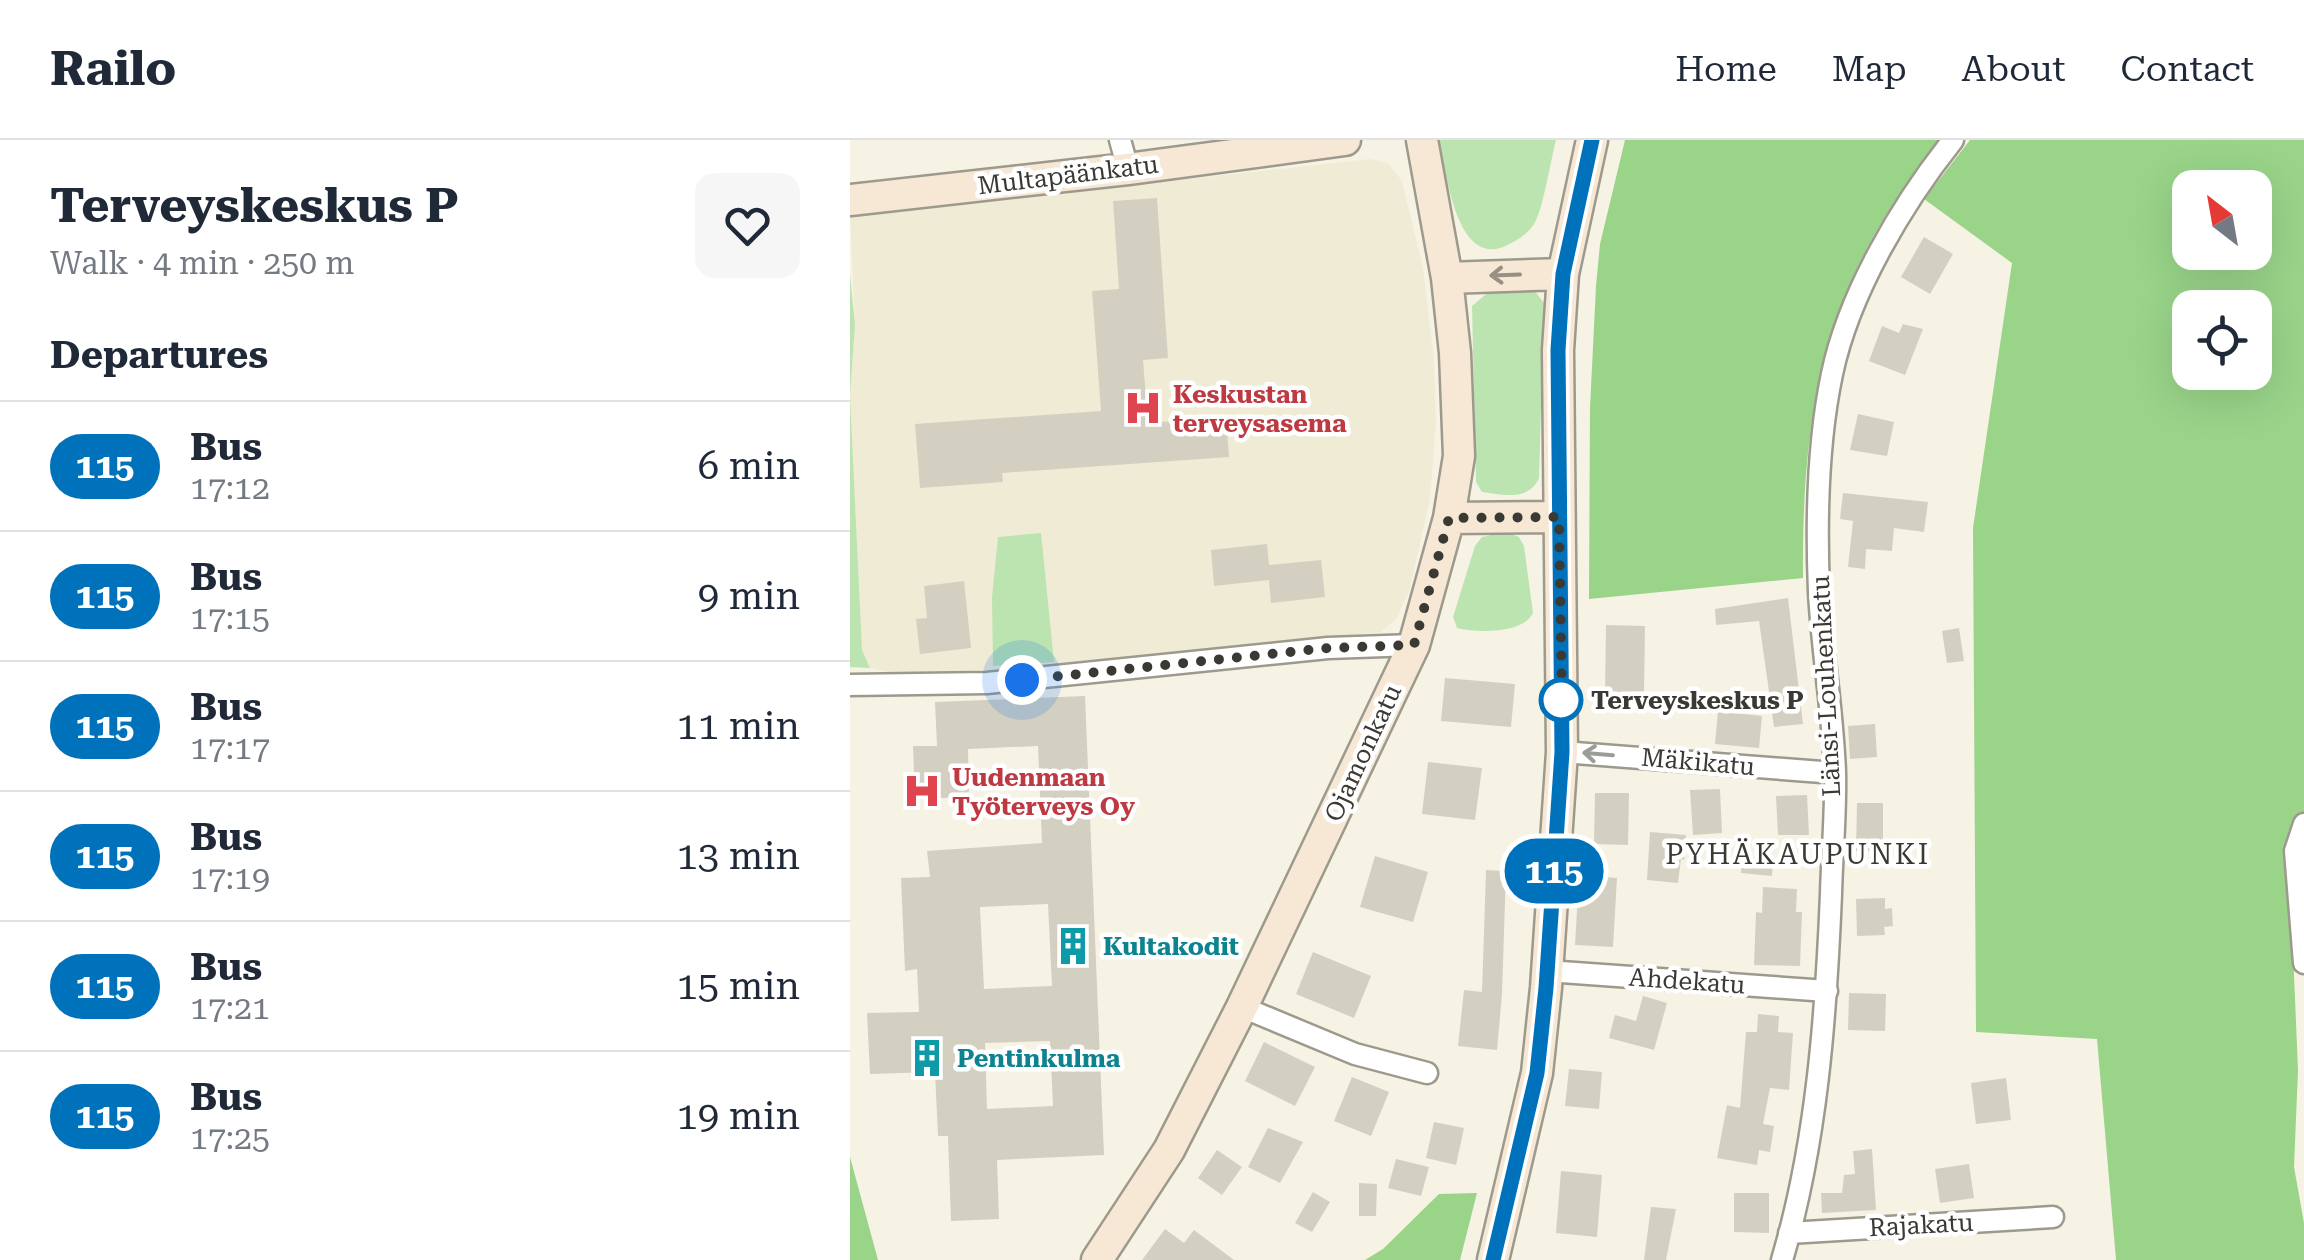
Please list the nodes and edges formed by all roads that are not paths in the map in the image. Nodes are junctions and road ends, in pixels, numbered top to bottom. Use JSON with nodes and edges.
{"nodes":[{"id":1,"x":1345,"y":140,"type":"edge"},
{"id":2,"x":1422,"y":140,"type":"edge"},
{"id":3,"x":1592,"y":140,"type":"edge"},
{"id":4,"x":1953,"y":140,"type":"edge"},
{"id":5,"x":1124,"y":154,"type":"edge"},
{"id":6,"x":850,"y":200,"type":"edge"},
{"id":7,"x":1563,"y":274,"type":"junction"},
{"id":8,"x":1447,"y":278,"type":"junction"},
{"id":9,"x":1559,"y":517,"type":"junction"},
{"id":10,"x":1449,"y":518,"type":"junction"},
{"id":11,"x":1414,"y":645,"type":"junction"},
{"id":12,"x":850,"y":686,"type":"edge"},
{"id":13,"x":1562,"y":752,"type":"junction"},
{"id":14,"x":1834,"y":773,"type":"junction"},
{"id":15,"x":2304,"y":824,"type":"edge"},
{"id":16,"x":2304,"y":964,"type":"edge"},
{"id":17,"x":1547,"y":971,"type":"junction"},
{"id":18,"x":1827,"y":990,"type":"junction"},
{"id":19,"x":1242,"y":1007,"type":"junction"},
{"id":20,"x":1426,"y":1073,"type":"dead end"},
{"id":21,"x":2053,"y":1217,"type":"dead end"},
{"id":22,"x":1789,"y":1233,"type":"junction"},
{"id":23,"x":1097,"y":1260,"type":"edge"},
{"id":24,"x":1493,"y":1260,"type":"edge"},
{"id":25,"x":1782,"y":1260,"type":"edge"}],
"edges":[{"from":1,"to":5,"type":"street","name":"Multapäänkatu"},
{"from":2,"to":8,"type":"street","name":"Ojamonkatu"},
{"from":3,"to":7,"type":"street"},
{"from":4,"to":14,"type":"street","name":"Länsi-Louhenkatu"},
{"from":5,"to":6,"type":"street","name":"Multapäänkatu"},
{"from":7,"to":8,"type":"street","one_way":true},
{"from":7,"to":9,"type":"street"},
{"from":8,"to":10,"type":"street","name":"Ojamonkatu"},
{"from":9,"to":10,"type":"street"},
{"from":9,"to":13,"type":"street"},
{"from":10,"to":11,"type":"street","name":"Ojamonkatu"},
{"from":11,"to":12,"type":"street"},
{"from":11,"to":19,"type":"street","name":"Ojamonkatu"},
{"from":14,"to":13,"type":"street","name":"Mäkikatu","one_way":true},
{"from":13,"to":17,"type":"street"},
{"from":14,"to":18,"type":"street","name":"Länsi-Louhenkatu"},
{"from":15,"to":16,"type":"street"},
{"from":17,"to":18,"type":"street","name":"Ahdekatu"},
{"from":17,"to":24,"type":"street"},
{"from":18,"to":22,"type":"street","name":"Länsi-Louhenkatu"},
{"from":19,"to":20,"type":"street"},
{"from":19,"to":23,"type":"street","name":"Ojamonkatu"},
{"from":21,"to":22,"type":"street","name":"Rajakatu"},
{"from":22,"to":25,"type":"street","name":"Länsi-Louhenkatu"}]}
